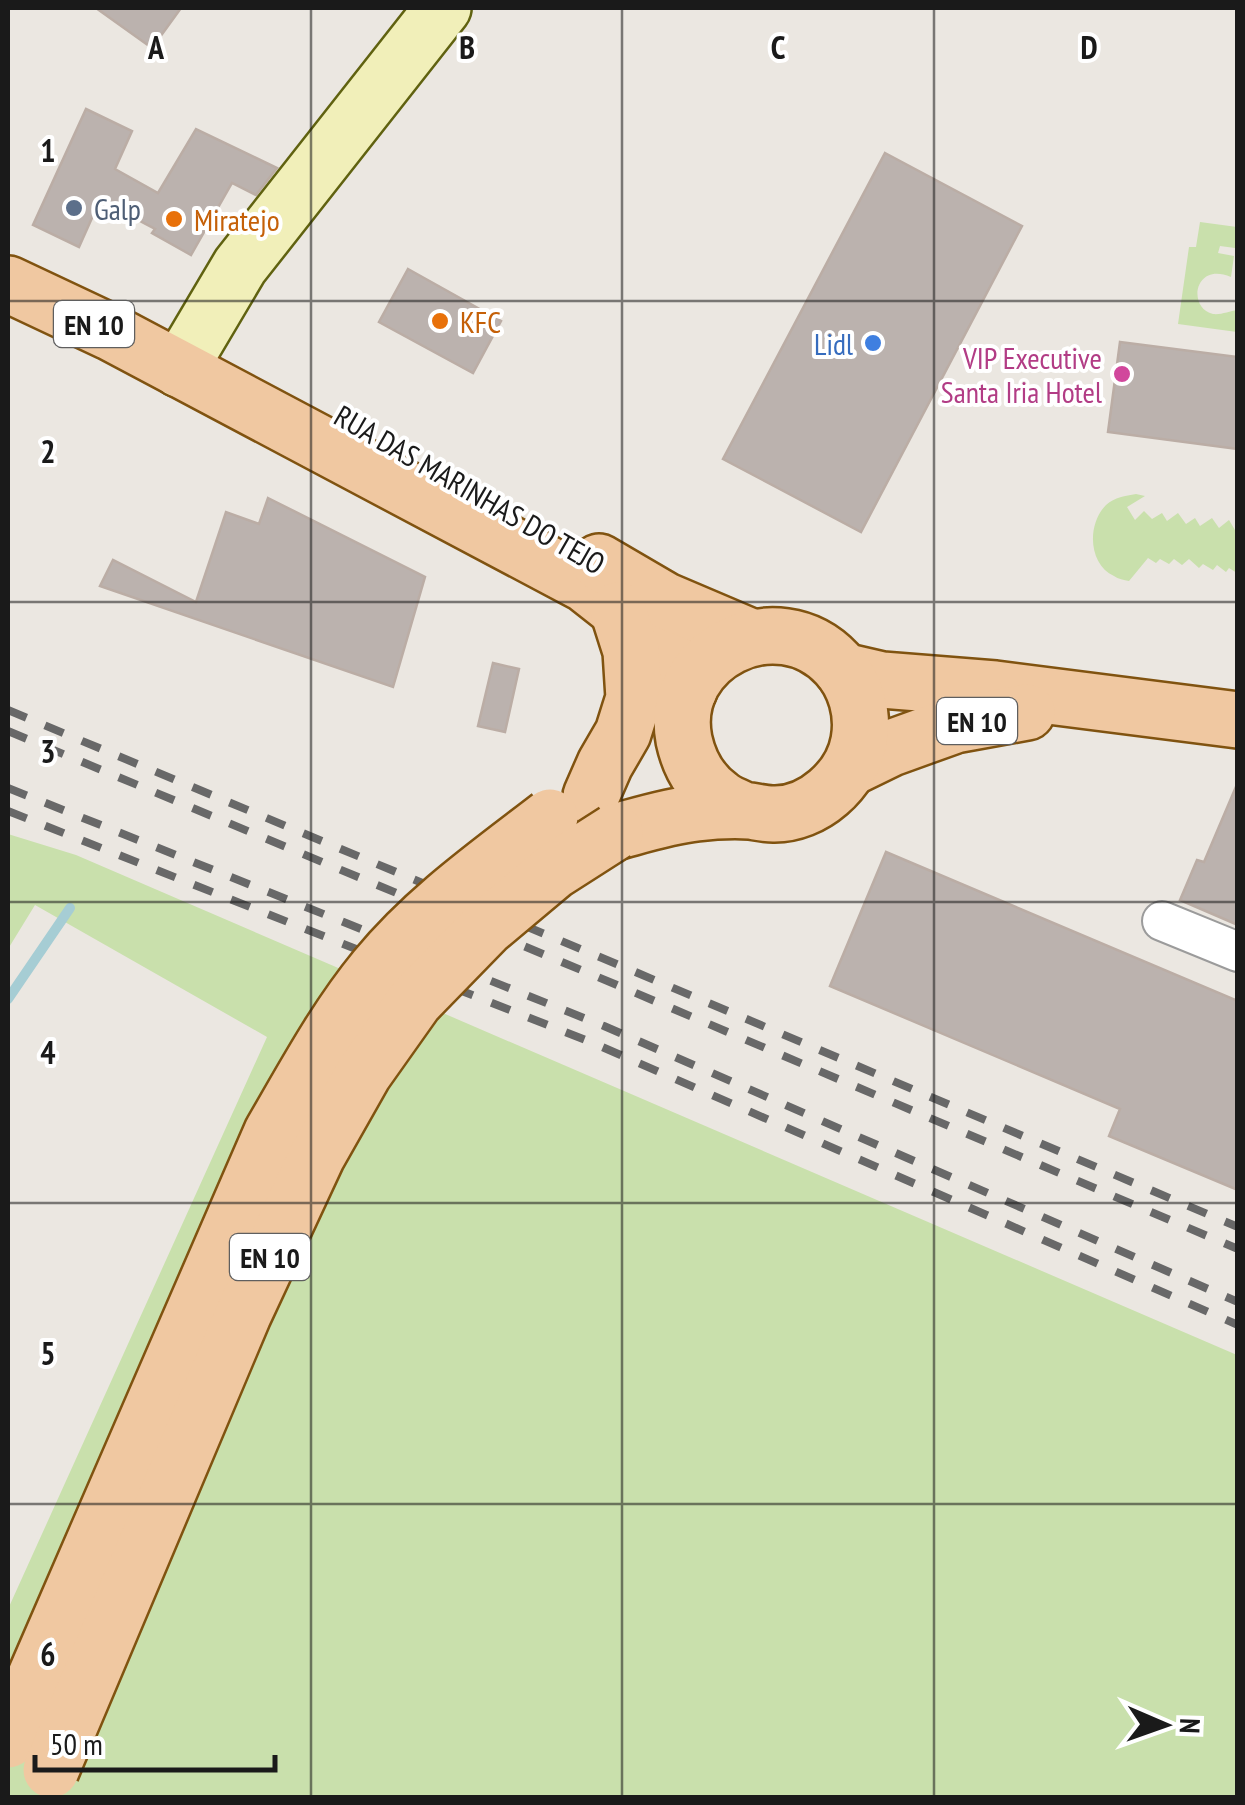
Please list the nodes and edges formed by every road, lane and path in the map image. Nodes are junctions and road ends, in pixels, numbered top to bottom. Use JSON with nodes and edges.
{"nodes":[{"id":1,"x":442,"y":8,"type":"edge"},
{"id":2,"x":8,"y":284,"type":"edge"},
{"id":3,"x":179,"y":369,"type":"junction"},
{"id":4,"x":618,"y":610,"type":"junction"},
{"id":5,"x":752,"y":637,"type":"junction"},
{"id":6,"x":843,"y":671,"type":"junction"},
{"id":7,"x":1112,"y":704,"type":"junction"},
{"id":8,"x":685,"y":709,"type":"junction"},
{"id":9,"x":1238,"y":720,"type":"edge"},
{"id":10,"x":850,"y":768,"type":"junction"},
{"id":11,"x":746,"y":811,"type":"junction"},
{"id":12,"x":585,"y":815,"type":"junction"},
{"id":13,"x":1162,"y":921,"type":"dead end"},
{"id":14,"x":1238,"y":952,"type":"edge"},
{"id":15,"x":32,"y":1769,"type":"edge"}],
"edges":[{"from":1,"to":3,"type":"street"},
{"from":2,"to":3,"type":"main road","name":"RUA DAS MARINHAS DO TEJO","number":"EN 10"},
{"from":3,"to":4,"type":"main road","name":"RUA DAS MARINHAS DO TEJO","number":"EN 10"},
{"from":3,"to":5,"type":"main road","name":"RUA DAS MARINHAS DO TEJO","number":"EN 10"},
{"from":4,"to":8,"type":"main road","name":"RUA DAS MARINHAS DO TEJO","number":"EN 10"},
{"from":4,"to":12,"type":"main road","number":"EN 10"},
{"from":5,"to":6,"type":"main road"},
{"from":5,"to":8,"type":"main road"},
{"from":6,"to":7,"type":"main road","number":"EN 10"},
{"from":6,"to":10,"type":"main road"},
{"from":7,"to":9,"type":"main road","number":"EN 10"},
{"from":7,"to":10,"type":"main road","number":"EN 10"},
{"from":8,"to":11,"type":"main road"},
{"from":8,"to":12,"type":"main road","number":"EN 10"},
{"from":10,"to":11,"type":"main road"},
{"from":11,"to":12,"type":"main road","number":"EN 10"},
{"from":12,"to":15,"type":"main road","number":"EN 10","bridge":true},
{"from":13,"to":14,"type":"street"}]}
